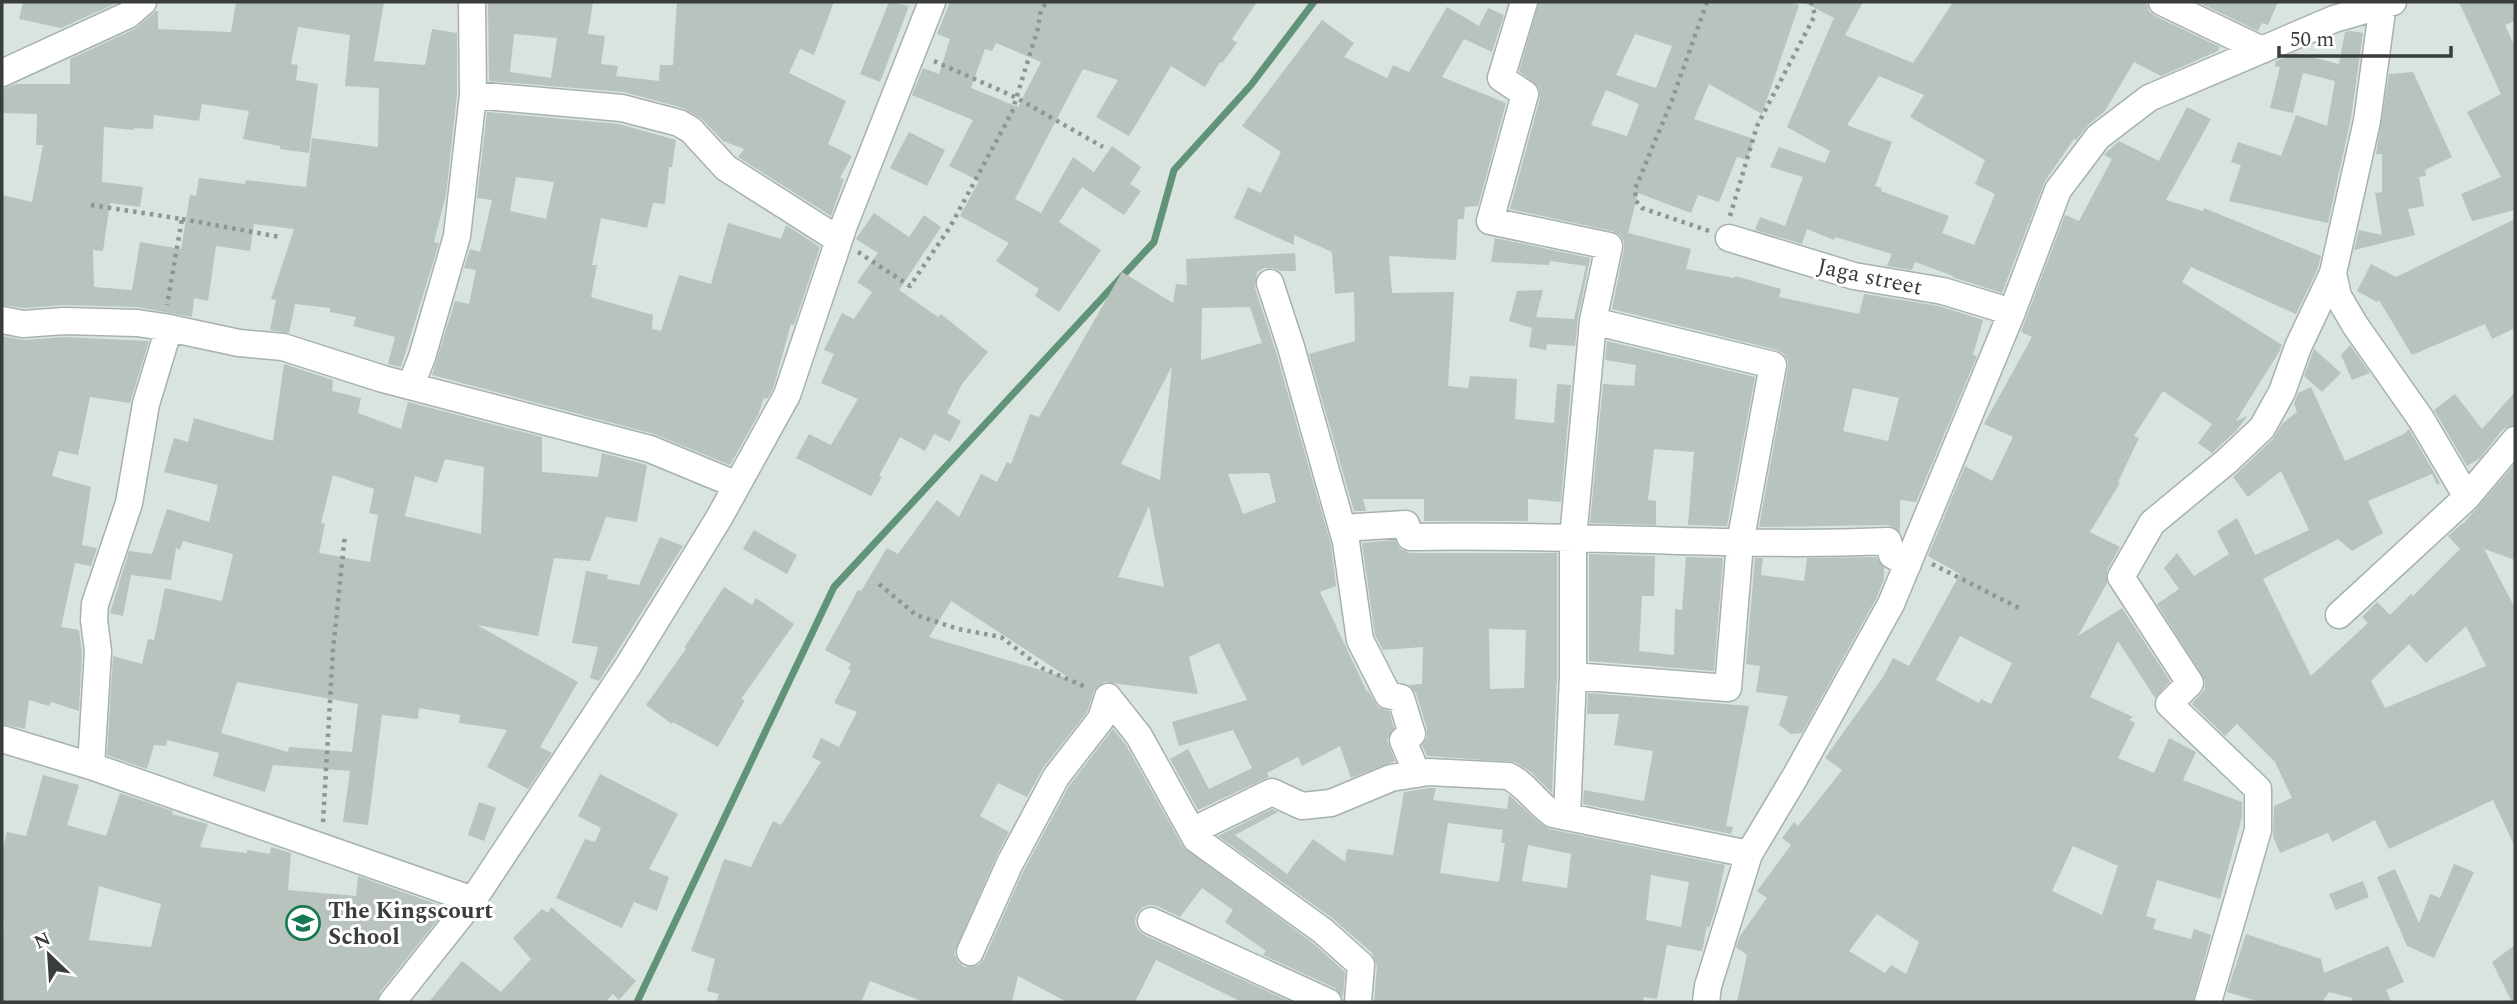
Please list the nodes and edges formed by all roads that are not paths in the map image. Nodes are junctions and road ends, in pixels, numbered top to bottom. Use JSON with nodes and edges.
{"nodes":[{"id":1,"x":143,"y":2,"type":"edge"},
{"id":2,"x":472,"y":2,"type":"edge"},
{"id":3,"x":932,"y":2,"type":"edge"},
{"id":4,"x":1524,"y":2,"type":"edge"},
{"id":5,"x":2162,"y":2,"type":"edge"},
{"id":6,"x":2388,"y":3,"type":"edge"},
{"id":7,"x":2326,"y":10,"type":"edge"},
{"id":8,"x":2263,"y":50,"type":"junction"},
{"id":9,"x":2,"y":73,"type":"edge"},
{"id":10,"x":473,"y":95,"type":"junction"},
{"id":11,"x":1729,"y":238,"type":"road end"},
{"id":12,"x":839,"y":240,"type":"junction"},
{"id":13,"x":2333,"y":274,"type":"junction"},
{"id":14,"x":1270,"y":283,"type":"dead end"},
{"id":15,"x":2011,"y":312,"type":"junction"},
{"id":16,"x":2,"y":320,"type":"edge"},
{"id":17,"x":1593,"y":320,"type":"junction"},
{"id":18,"x":166,"y":327,"type":"junction"},
{"id":19,"x":411,"y":385,"type":"junction"},
{"id":20,"x":2515,"y":440,"type":"edge"},
{"id":21,"x":737,"y":485,"type":"junction"},
{"id":22,"x":2467,"y":497,"type":"junction"},
{"id":23,"x":1342,"y":528,"type":"junction"},
{"id":24,"x":1573,"y":540,"type":"junction"},
{"id":25,"x":1740,"y":543,"type":"junction"},
{"id":26,"x":1910,"y":559,"type":"junction"},
{"id":27,"x":2339,"y":615,"type":"dead end"},
{"id":28,"x":1573,"y":676,"type":"junction"},
{"id":29,"x":2,"y":739,"type":"edge"},
{"id":30,"x":91,"y":766,"type":"junction"},
{"id":31,"x":1417,"y":774,"type":"junction"},
{"id":32,"x":1567,"y":816,"type":"junction"},
{"id":33,"x":1192,"y":831,"type":"junction"},
{"id":34,"x":1749,"y":854,"type":"junction"},
{"id":35,"x":473,"y":900,"type":"junction"},
{"id":36,"x":1151,"y":921,"type":"dead end"},
{"id":37,"x":970,"y":952,"type":"dead end"},
{"id":38,"x":392,"y":1002,"type":"edge"},
{"id":39,"x":1328,"y":1002,"type":"edge"},
{"id":40,"x":1358,"y":1002,"type":"edge"},
{"id":41,"x":1706,"y":1002,"type":"edge"},
{"id":42,"x":2208,"y":1002,"type":"edge"}],
"edges":[{"from":1,"to":9,"type":"street"},
{"from":2,"to":10,"type":"street"},
{"from":3,"to":12,"type":"street"},
{"from":4,"to":17,"type":"street"},
{"from":5,"to":8,"type":"street"},
{"from":6,"to":7,"type":"street"},
{"from":6,"to":13,"type":"street"},
{"from":7,"to":8,"type":"street"},
{"from":8,"to":15,"type":"street"},
{"from":10,"to":12,"type":"street"},
{"from":10,"to":19,"type":"street"},
{"from":11,"to":15,"type":"street","name":"Jaga street"},
{"from":12,"to":21,"type":"street"},
{"from":13,"to":22,"type":"street"},
{"from":13,"to":42,"type":"street"},
{"from":14,"to":23,"type":"street"},
{"from":15,"to":26,"type":"street"},
{"from":16,"to":18,"type":"street"},
{"from":17,"to":24,"type":"street"},
{"from":17,"to":25,"type":"street"},
{"from":18,"to":19,"type":"street"},
{"from":18,"to":30,"type":"street"},
{"from":19,"to":21,"type":"street"},
{"from":20,"to":22,"type":"street"},
{"from":21,"to":35,"type":"street"},
{"from":22,"to":27,"type":"street"},
{"from":23,"to":24,"type":"street"},
{"from":23,"to":31,"type":"street"},
{"from":24,"to":25,"type":"street"},
{"from":24,"to":28,"type":"street"},
{"from":25,"to":26,"type":"street"},
{"from":25,"to":28,"type":"street"},
{"from":26,"to":34,"type":"street"},
{"from":28,"to":32,"type":"street"},
{"from":29,"to":30,"type":"street"},
{"from":30,"to":35,"type":"street"},
{"from":31,"to":32,"type":"street"},
{"from":31,"to":33,"type":"street"},
{"from":32,"to":34,"type":"street"},
{"from":33,"to":37,"type":"street"},
{"from":33,"to":40,"type":"street"},
{"from":34,"to":41,"type":"street"},
{"from":35,"to":38,"type":"street"},
{"from":36,"to":39,"type":"street"}]}
